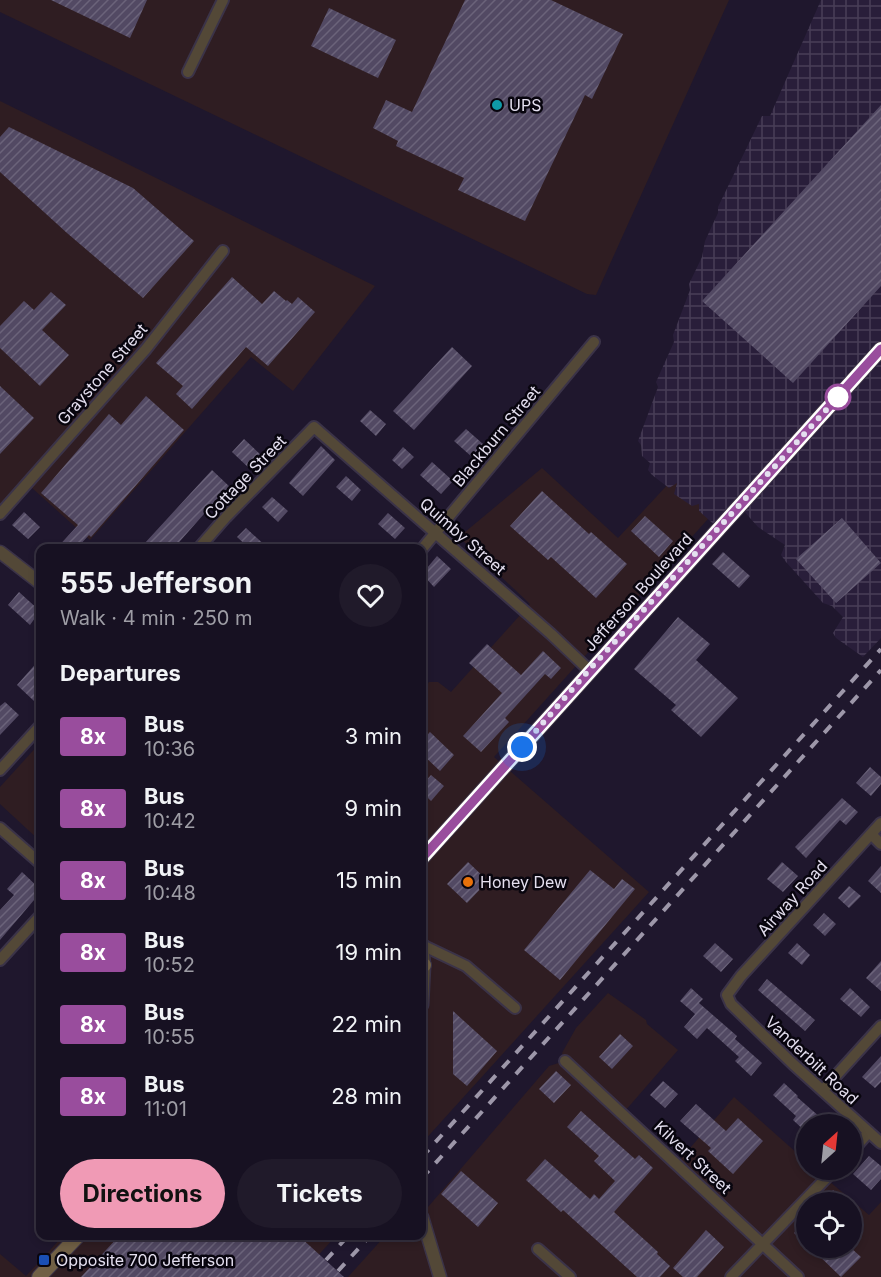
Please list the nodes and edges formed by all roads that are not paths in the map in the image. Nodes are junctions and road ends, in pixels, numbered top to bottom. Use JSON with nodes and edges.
{"nodes":[{"id":1,"x":223,"y":0,"type":"edge"},
{"id":2,"x":188,"y":72,"type":"dead end"},
{"id":3,"x":223,"y":251,"type":"dead end"},
{"id":4,"x":594,"y":342,"type":"dead end"},
{"id":5,"x":881,"y":349,"type":"edge"},
{"id":6,"x":314,"y":427,"type":"joint"},
{"id":7,"x":0,"y":514,"type":"edge"},
{"id":8,"x":436,"y":533,"type":"junction"},
{"id":9,"x":202,"y":544,"type":"edge"},
{"id":10,"x":426,"y":544,"type":"edge"},
{"id":11,"x":0,"y":552,"type":"edge"},
{"id":12,"x":36,"y":580,"type":"edge"},
{"id":13,"x":589,"y":670,"type":"junction"},
{"id":14,"x":36,"y":730,"type":"edge"},
{"id":15,"x":0,"y":770,"type":"edge"},
{"id":16,"x":881,"y":823,"type":"edge"},
{"id":17,"x":0,"y":828,"type":"edge"},
{"id":18,"x":871,"y":834,"type":"junction"},
{"id":19,"x":881,"y":843,"type":"edge"},
{"id":20,"x":426,"y":854,"type":"edge"},
{"id":21,"x":36,"y":859,"type":"edge"},
{"id":22,"x":36,"y":920,"type":"edge"},
{"id":23,"x":426,"y":947,"type":"edge"},
{"id":24,"x":0,"y":960,"type":"edge"},
{"id":25,"x":727,"y":995,"type":"joint"},
{"id":26,"x":515,"y":1008,"type":"dead end"},
{"id":27,"x":881,"y":1026,"type":"edge"},
{"id":28,"x":565,"y":1061,"type":"dead end"},
{"id":29,"x":823,"y":1090,"type":"junction"},
{"id":30,"x":869,"y":1132,"type":"junction"},
{"id":31,"x":862,"y":1140,"type":"edge"},
{"id":32,"x":881,"y":1143,"type":"edge"},
{"id":33,"x":824,"y":1180,"type":"edge"},
{"id":34,"x":426,"y":1233,"type":"edge"},
{"id":35,"x":74,"y":1240,"type":"edge"},
{"id":36,"x":762,"y":1244,"type":"junction"},
{"id":37,"x":538,"y":1249,"type":"dead end"},
{"id":38,"x":39,"y":1277,"type":"edge"},
{"id":39,"x":440,"y":1277,"type":"edge"},
{"id":40,"x":570,"y":1277,"type":"edge"},
{"id":41,"x":731,"y":1277,"type":"edge"},
{"id":42,"x":798,"y":1277,"type":"edge"}],
"edges":[{"from":1,"to":2,"type":"street"},
{"from":3,"to":7,"type":"street","name":"Graystone Street"},
{"from":4,"to":8,"type":"street","name":"Blackburn Street"},
{"from":5,"to":13,"type":"main road","name":"Jefferson Boulevard"},
{"from":6,"to":8,"type":"street","name":"Quimby Street"},
{"from":6,"to":9,"type":"street","name":"Cottage Street"},
{"from":8,"to":10,"type":"street","name":"Blackburn Street"},
{"from":8,"to":13,"type":"street","name":"Quimby Street"},
{"from":11,"to":12,"type":"street"},
{"from":13,"to":20,"type":"main road","name":"Jefferson Boulevard"},
{"from":14,"to":15,"type":"street"},
{"from":16,"to":18,"type":"street","name":"Airway Road"},
{"from":17,"to":21,"type":"street"},
{"from":18,"to":19,"type":"street"},
{"from":18,"to":25,"type":"street","name":"Airway Road"},
{"from":22,"to":24,"type":"street"},
{"from":23,"to":26,"type":"street"},
{"from":25,"to":29,"type":"street","name":"Vanderbilt Road"},
{"from":27,"to":29,"type":"street"},
{"from":28,"to":36,"type":"street","name":"Kilvert Street"},
{"from":29,"to":30,"type":"street","name":"Vanderbilt Road"},
{"from":30,"to":31,"type":"street"},
{"from":30,"to":32,"type":"street","name":"Vanderbilt Road"},
{"from":33,"to":36,"type":"street"},
{"from":34,"to":39,"type":"street"},
{"from":35,"to":38,"type":"main road"},
{"from":36,"to":41,"type":"street"},
{"from":36,"to":42,"type":"street","name":"Kilvert Street"},
{"from":37,"to":40,"type":"street"}]}
